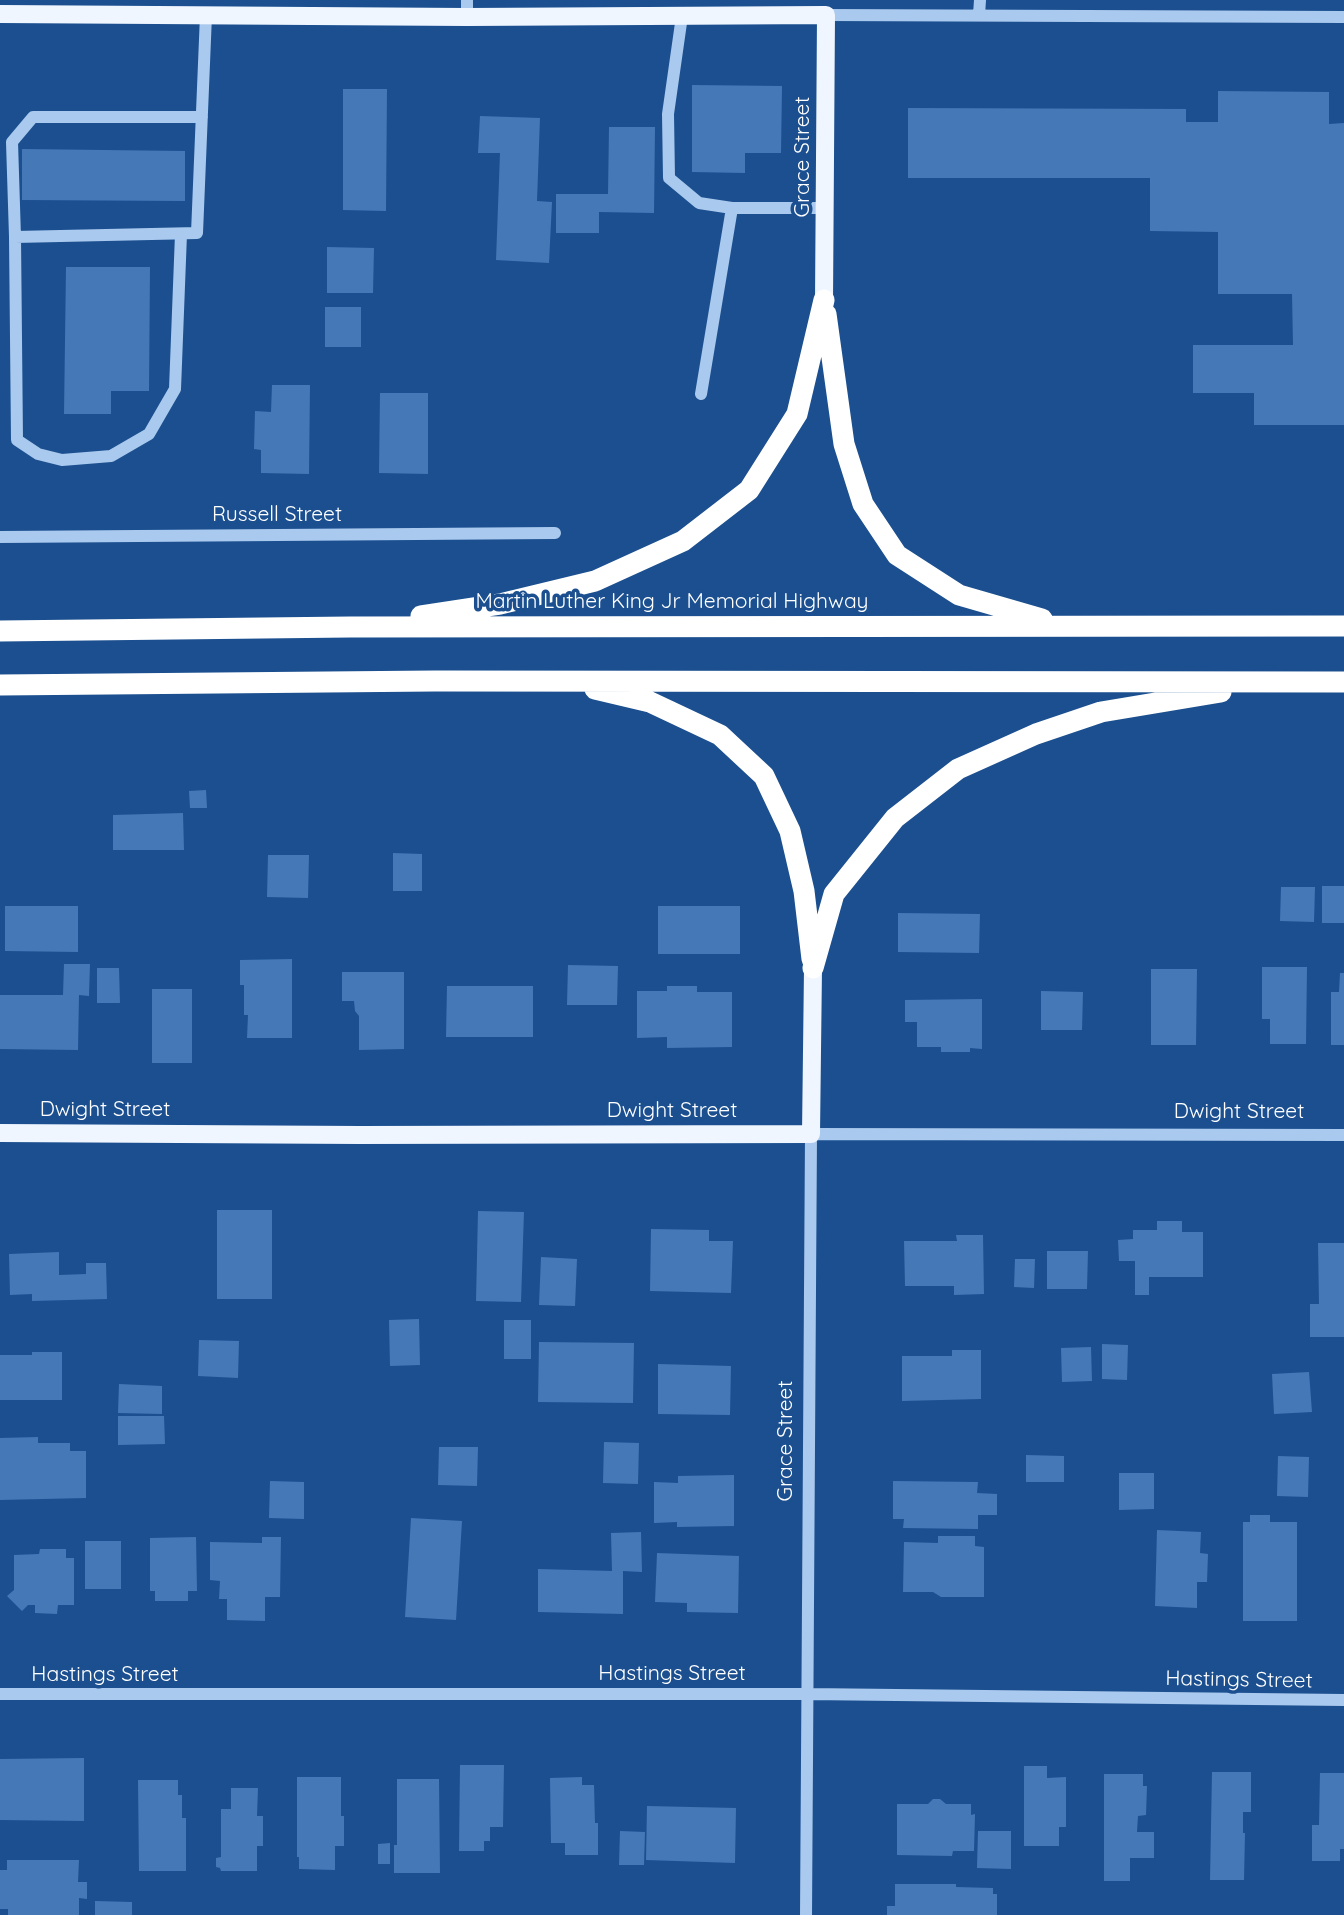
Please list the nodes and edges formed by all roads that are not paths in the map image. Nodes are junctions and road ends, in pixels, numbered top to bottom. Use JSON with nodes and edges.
{"nodes":[{"id":1,"x":980,"y":0,"type":"edge"},
{"id":2,"x":467,"y":8,"type":"edge"},
{"id":3,"x":0,"y":14,"type":"edge"},
{"id":4,"x":206,"y":15,"type":"junction"},
{"id":5,"x":826,"y":15,"type":"junction"},
{"id":6,"x":979,"y":15,"type":"junction"},
{"id":7,"x":682,"y":16,"type":"junction"},
{"id":8,"x":1344,"y":17,"type":"edge"},
{"id":9,"x":202,"y":117,"type":"junction"},
{"id":10,"x":732,"y":208,"type":"junction"},
{"id":11,"x":825,"y":208,"type":"junction"},
{"id":12,"x":181,"y":234,"type":"junction"},
{"id":13,"x":15,"y":237,"type":"junction"},
{"id":14,"x":824,"y":300,"type":"junction"},
{"id":15,"x":701,"y":394,"type":"dead end"},
{"id":16,"x":555,"y":533,"type":"dead end"},
{"id":17,"x":0,"y":537,"type":"edge"},
{"id":18,"x":1068,"y":626,"type":"junction"},
{"id":19,"x":1344,"y":626,"type":"edge"},
{"id":20,"x":350,"y":627,"type":"junction"},
{"id":21,"x":0,"y":631,"type":"edge"},
{"id":22,"x":558,"y":681,"type":"junction"},
{"id":23,"x":1344,"y":681,"type":"edge"},
{"id":24,"x":1279,"y":682,"type":"junction"},
{"id":25,"x":0,"y":685,"type":"edge"},
{"id":26,"x":813,"y":968,"type":"junction"},
{"id":27,"x":0,"y":1133,"type":"edge"},
{"id":28,"x":811,"y":1134,"type":"junction"},
{"id":29,"x":1344,"y":1135,"type":"edge"},
{"id":30,"x":0,"y":1694,"type":"edge"},
{"id":31,"x":807,"y":1694,"type":"junction"},
{"id":32,"x":1344,"y":1700,"type":"edge"},
{"id":33,"x":807,"y":1915,"type":"edge"}],
"edges":[{"from":1,"to":6,"type":"street"},
{"from":2,"to":4,"type":"main road"},
{"from":2,"to":7,"type":"main road"},
{"from":3,"to":4,"type":"main road"},
{"from":4,"to":9,"type":"street"},
{"from":5,"to":6,"type":"street"},
{"from":5,"to":7,"type":"main road"},
{"from":5,"to":11,"type":"main road","name":"Grace Street"},
{"from":6,"to":8,"type":"street"},
{"from":7,"to":10,"type":"street"},
{"from":9,"to":12,"type":"street"},
{"from":9,"to":13,"type":"street"},
{"from":10,"to":11,"type":"street"},
{"from":10,"to":15,"type":"street"},
{"from":11,"to":14,"type":"main road","name":"Grace Street"},
{"from":12,"to":13,"type":"street"},
{"from":12,"to":13,"type":"street"},
{"from":14,"to":18,"type":"highway"},
{"from":14,"to":20,"type":"highway"},
{"from":16,"to":17,"type":"street","name":"Russell Street"},
{"from":18,"to":19,"type":"highway","name":"Martin Luther King Jr Memorial Highway"},
{"from":18,"to":20,"type":"highway","name":"Martin Luther King Jr Memorial Highway"},
{"from":20,"to":21,"type":"highway","name":"Martin Luther King Jr Memorial Highway"},
{"from":22,"to":24,"type":"highway"},
{"from":22,"to":25,"type":"highway"},
{"from":22,"to":26,"type":"highway"},
{"from":23,"to":24,"type":"highway"},
{"from":24,"to":26,"type":"highway"},
{"from":26,"to":28,"type":"main road","name":"Grace Street"},
{"from":27,"to":28,"type":"main road","name":"Dwight Street"},
{"from":28,"to":29,"type":"street","name":"Dwight Street"},
{"from":28,"to":31,"type":"street","name":"Grace Street"},
{"from":30,"to":31,"type":"street","name":"Hastings Street"},
{"from":31,"to":32,"type":"street","name":"Hastings Street"},
{"from":31,"to":33,"type":"street","name":"Grace Street"}]}
